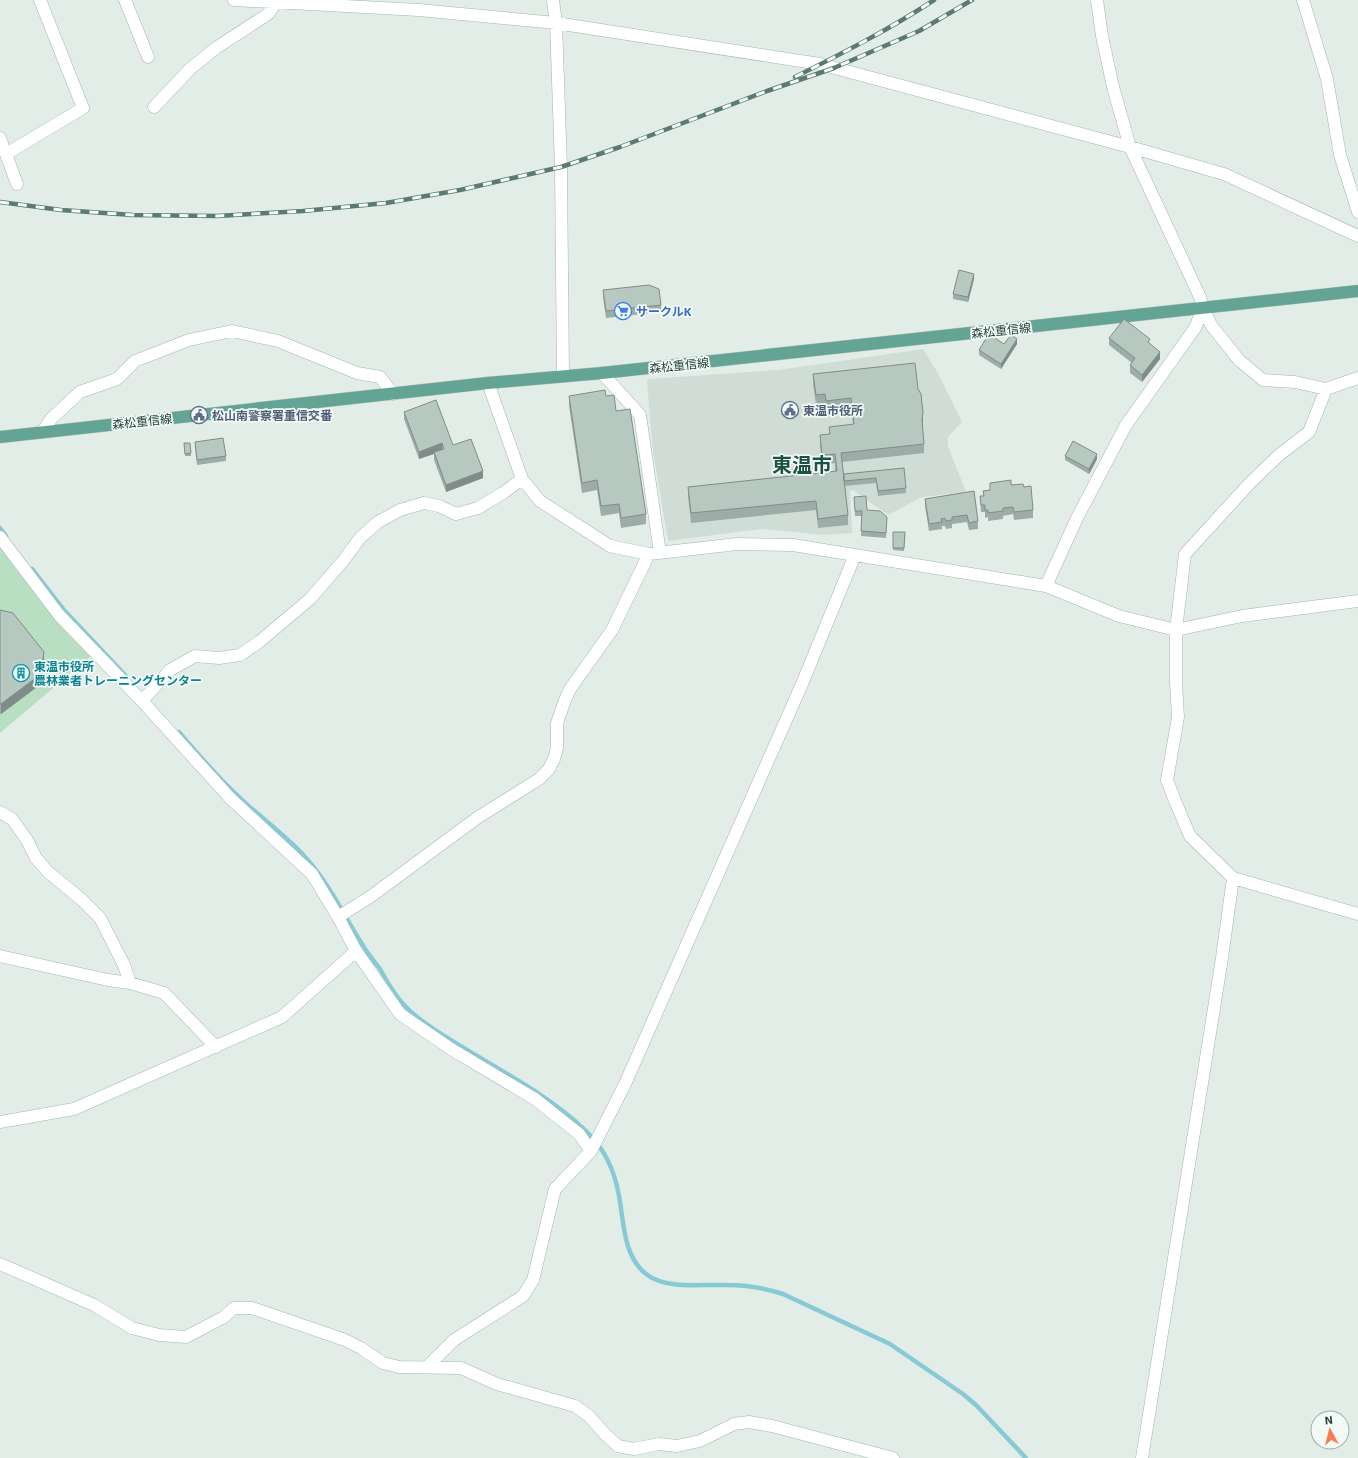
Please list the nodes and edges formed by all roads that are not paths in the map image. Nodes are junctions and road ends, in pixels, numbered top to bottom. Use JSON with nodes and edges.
{"nodes":[{"id":1,"x":40,"y":0,"type":"edge"},
{"id":2,"x":125,"y":0,"type":"edge"},
{"id":3,"x":234,"y":0,"type":"edge"},
{"id":4,"x":553,"y":0,"type":"edge"},
{"id":5,"x":1097,"y":0,"type":"edge"},
{"id":6,"x":1303,"y":0,"type":"edge"},
{"id":7,"x":276,"y":3,"type":"junction"},
{"id":8,"x":556,"y":23,"type":"junction"},
{"id":9,"x":148,"y":56,"type":"dead end"},
{"id":10,"x":154,"y":106,"type":"dead end"},
{"id":11,"x":0,"y":138,"type":"edge"},
{"id":12,"x":1130,"y":148,"type":"junction"},
{"id":13,"x":6,"y":154,"type":"junction"},
{"id":14,"x":1352,"y":176,"type":"edge"},
{"id":15,"x":17,"y":184,"type":"dead end"},
{"id":16,"x":1358,"y":212,"type":"edge"},
{"id":17,"x":1358,"y":236,"type":"edge"},
{"id":18,"x":1358,"y":291,"type":"edge"},
{"id":19,"x":1203,"y":308,"type":"junction"},
{"id":20,"x":602,"y":373,"type":"junction"},
{"id":21,"x":563,"y":376,"type":"junction"},
{"id":22,"x":1358,"y":378,"type":"edge"},
{"id":23,"x":488,"y":383,"type":"junction"},
{"id":24,"x":1326,"y":388,"type":"junction"},
{"id":25,"x":393,"y":394,"type":"junction"},
{"id":26,"x":42,"y":432,"type":"junction"},
{"id":27,"x":0,"y":437,"type":"edge"},
{"id":28,"x":522,"y":479,"type":"junction"},
{"id":29,"x":0,"y":538,"type":"edge"},
{"id":30,"x":655,"y":553,"type":"junction"},
{"id":31,"x":855,"y":556,"type":"junction"},
{"id":32,"x":1046,"y":586,"type":"junction"},
{"id":33,"x":1358,"y":600,"type":"edge"},
{"id":34,"x":1176,"y":630,"type":"junction"},
{"id":35,"x":142,"y":700,"type":"junction"},
{"id":36,"x":0,"y":812,"type":"edge"},
{"id":37,"x":1233,"y":878,"type":"junction"},
{"id":38,"x":1358,"y":914,"type":"edge"},
{"id":39,"x":338,"y":918,"type":"junction"},
{"id":40,"x":356,"y":951,"type":"junction"},
{"id":41,"x":0,"y":956,"type":"edge"},
{"id":42,"x":130,"y":983,"type":"junction"},
{"id":43,"x":216,"y":1047,"type":"junction"},
{"id":44,"x":0,"y":1122,"type":"edge"},
{"id":45,"x":591,"y":1150,"type":"junction"},
{"id":46,"x":0,"y":1264,"type":"edge"},
{"id":47,"x":427,"y":1367,"type":"junction"},
{"id":48,"x":893,"y":1458,"type":"edge"},
{"id":49,"x":1142,"y":1458,"type":"edge"}],
"edges":[{"from":1,"to":13,"type":"street"},
{"from":2,"to":9,"type":"street"},
{"from":3,"to":7,"type":"street"},
{"from":4,"to":8,"type":"street"},
{"from":5,"to":12,"type":"street"},
{"from":6,"to":14,"type":"street"},
{"from":7,"to":8,"type":"street"},
{"from":7,"to":10,"type":"street"},
{"from":8,"to":12,"type":"street"},
{"from":8,"to":21,"type":"street"},
{"from":11,"to":13,"type":"street"},
{"from":12,"to":17,"type":"street"},
{"from":12,"to":19,"type":"street"},
{"from":13,"to":15,"type":"street"},
{"from":14,"to":16,"type":"street"},
{"from":18,"to":19,"type":"main road","name":"森松重信線"},
{"from":19,"to":20,"type":"main road","name":"森松重信線"},
{"from":19,"to":24,"type":"street"},
{"from":19,"to":32,"type":"street"},
{"from":20,"to":21,"type":"main road","name":"森松重信線"},
{"from":20,"to":30,"type":"street"},
{"from":21,"to":23,"type":"main road","name":"森松重信線"},
{"from":22,"to":24,"type":"street"},
{"from":23,"to":25,"type":"main road","name":"森松重信線"},
{"from":23,"to":28,"type":"street"},
{"from":24,"to":34,"type":"street"},
{"from":25,"to":26,"type":"main road","name":"森松重信線"},
{"from":25,"to":26,"type":"street"},
{"from":26,"to":27,"type":"main road","name":"森松重信線"},
{"from":28,"to":30,"type":"street"},
{"from":28,"to":35,"type":"street"},
{"from":29,"to":35,"type":"street"},
{"from":30,"to":31,"type":"street"},
{"from":30,"to":39,"type":"street"},
{"from":31,"to":32,"type":"street"},
{"from":31,"to":45,"type":"street"},
{"from":32,"to":34,"type":"street"},
{"from":33,"to":34,"type":"street"},
{"from":34,"to":37,"type":"street"},
{"from":35,"to":39,"type":"street"},
{"from":36,"to":42,"type":"street"},
{"from":37,"to":38,"type":"street"},
{"from":37,"to":49,"type":"street"},
{"from":39,"to":40,"type":"street"},
{"from":40,"to":43,"type":"street"},
{"from":40,"to":45,"type":"street"},
{"from":41,"to":42,"type":"street"},
{"from":42,"to":43,"type":"street"},
{"from":43,"to":44,"type":"street"},
{"from":45,"to":47,"type":"street"},
{"from":46,"to":47,"type":"street"},
{"from":47,"to":48,"type":"street"}]}
